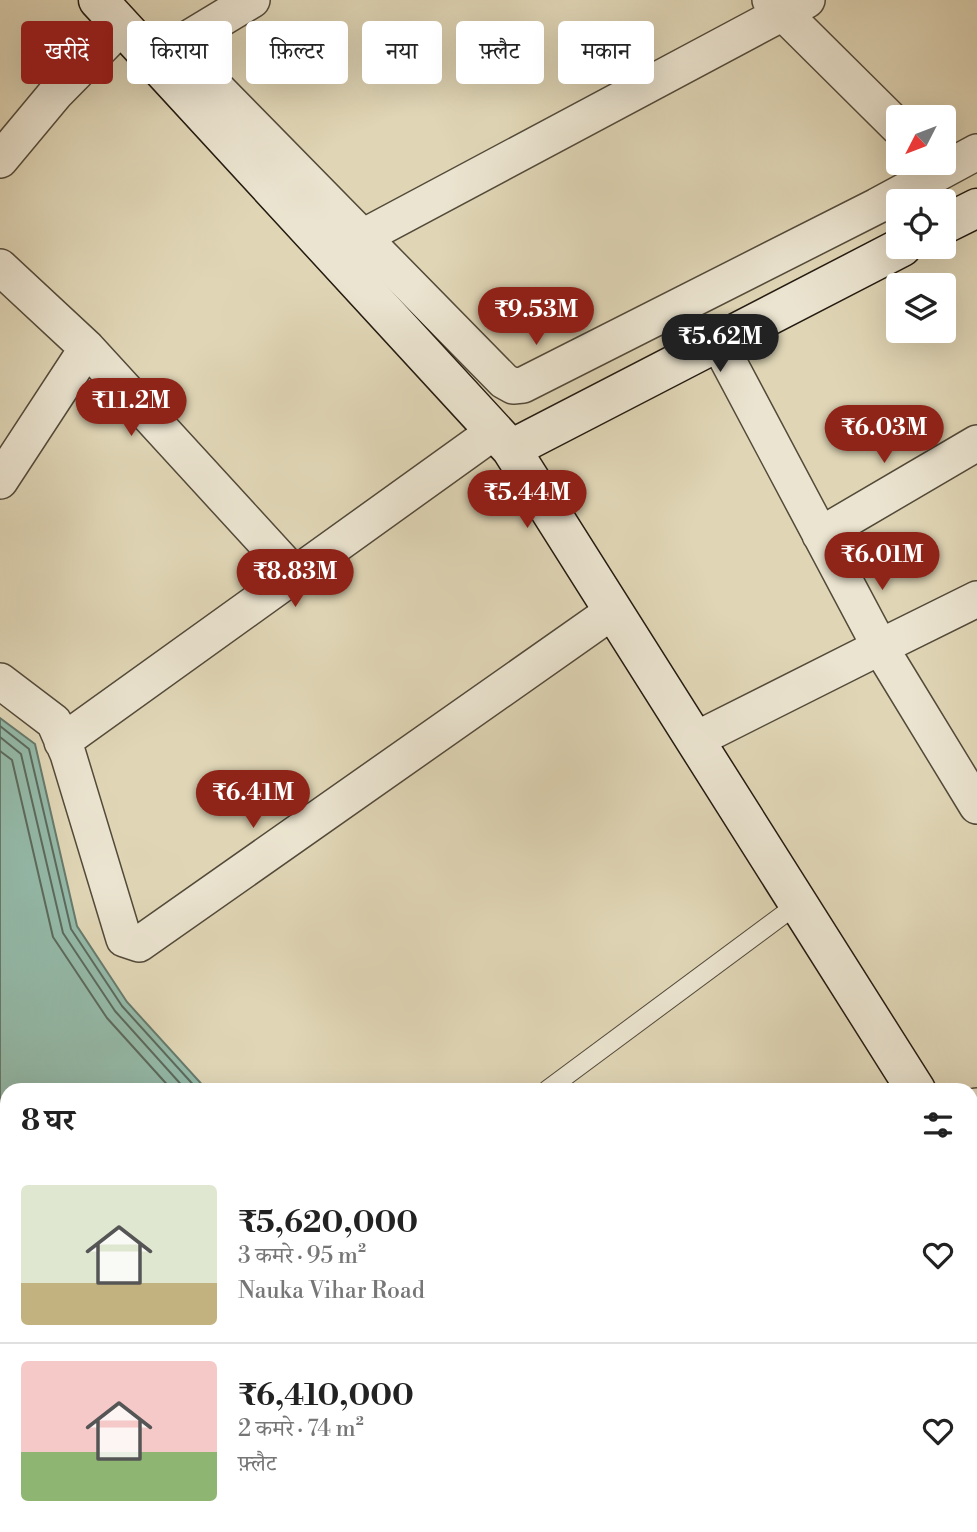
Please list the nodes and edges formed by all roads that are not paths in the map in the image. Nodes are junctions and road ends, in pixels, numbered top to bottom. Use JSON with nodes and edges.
{"nodes":[{"id":1,"x":253,"y":0,"type":"edge"},
{"id":2,"x":786,"y":4,"type":"edge"},
{"id":3,"x":110,"y":13,"type":"edge"},
{"id":4,"x":218,"y":21,"type":"edge"},
{"id":5,"x":127,"y":26,"type":"edge"},
{"id":6,"x":194,"y":84,"type":"edge"},
{"id":7,"x":886,"y":114,"type":"edge"},
{"id":8,"x":977,"y":152,"type":"edge"},
{"id":9,"x":0,"y":160,"type":"edge"},
{"id":10,"x":956,"y":160,"type":"edge"},
{"id":11,"x":956,"y":172,"type":"edge"},
{"id":12,"x":923,"y":175,"type":"edge"},
{"id":13,"x":977,"y":177,"type":"edge"},
{"id":14,"x":977,"y":208,"type":"edge"},
{"id":15,"x":956,"y":218,"type":"edge"},
{"id":16,"x":347,"y":245,"type":"junction"},
{"id":17,"x":886,"y":255,"type":"edge"},
{"id":18,"x":0,"y":267,"type":"edge"},
{"id":19,"x":718,"y":342,"type":"junction"},
{"id":20,"x":87,"y":348,"type":"junction"},
{"id":21,"x":503,"y":440,"type":"junction"},
{"id":22,"x":977,"y":443,"type":"edge"},
{"id":23,"x":0,"y":481,"type":"edge"},
{"id":24,"x":820,"y":535,"type":"junction"},
{"id":25,"x":295,"y":575,"type":"junction"},
{"id":26,"x":977,"y":599,"type":"edge"},
{"id":27,"x":613,"y":611,"type":"junction"},
{"id":28,"x":880,"y":647,"type":"junction"},
{"id":29,"x":0,"y":681,"type":"edge"},
{"id":30,"x":695,"y":740,"type":"junction"},
{"id":31,"x":62,"y":742,"type":"junction"},
{"id":32,"x":977,"y":806,"type":"edge"},
{"id":33,"x":799,"y":903,"type":"junction"},
{"id":34,"x":556,"y":1083,"type":"edge"},
{"id":35,"x":912,"y":1083,"type":"edge"}],
"edges":[{"from":1,"to":4,"type":"street"},
{"from":2,"to":7,"type":"street"},
{"from":2,"to":16,"type":"street"},
{"from":3,"to":5,"type":"street"},
{"from":3,"to":9,"type":"street"},
{"from":6,"to":16,"type":"street"},
{"from":8,"to":10,"type":"street"},
{"from":11,"to":13,"type":"street"},
{"from":12,"to":16,"type":"street"},
{"from":14,"to":15,"type":"street"},
{"from":16,"to":21,"type":"street"},
{"from":17,"to":19,"type":"street"},
{"from":18,"to":20,"type":"street"},
{"from":19,"to":21,"type":"street"},
{"from":19,"to":24,"type":"street"},
{"from":20,"to":23,"type":"street"},
{"from":20,"to":25,"type":"street"},
{"from":21,"to":25,"type":"street"},
{"from":21,"to":27,"type":"street"},
{"from":22,"to":24,"type":"street"},
{"from":24,"to":28,"type":"street"},
{"from":25,"to":31,"type":"street"},
{"from":26,"to":28,"type":"street"},
{"from":27,"to":30,"type":"street"},
{"from":27,"to":31,"type":"street"},
{"from":28,"to":30,"type":"street"},
{"from":28,"to":32,"type":"street"},
{"from":29,"to":31,"type":"street"},
{"from":30,"to":33,"type":"street"},
{"from":33,"to":34,"type":"lane"},
{"from":33,"to":35,"type":"street"}]}
